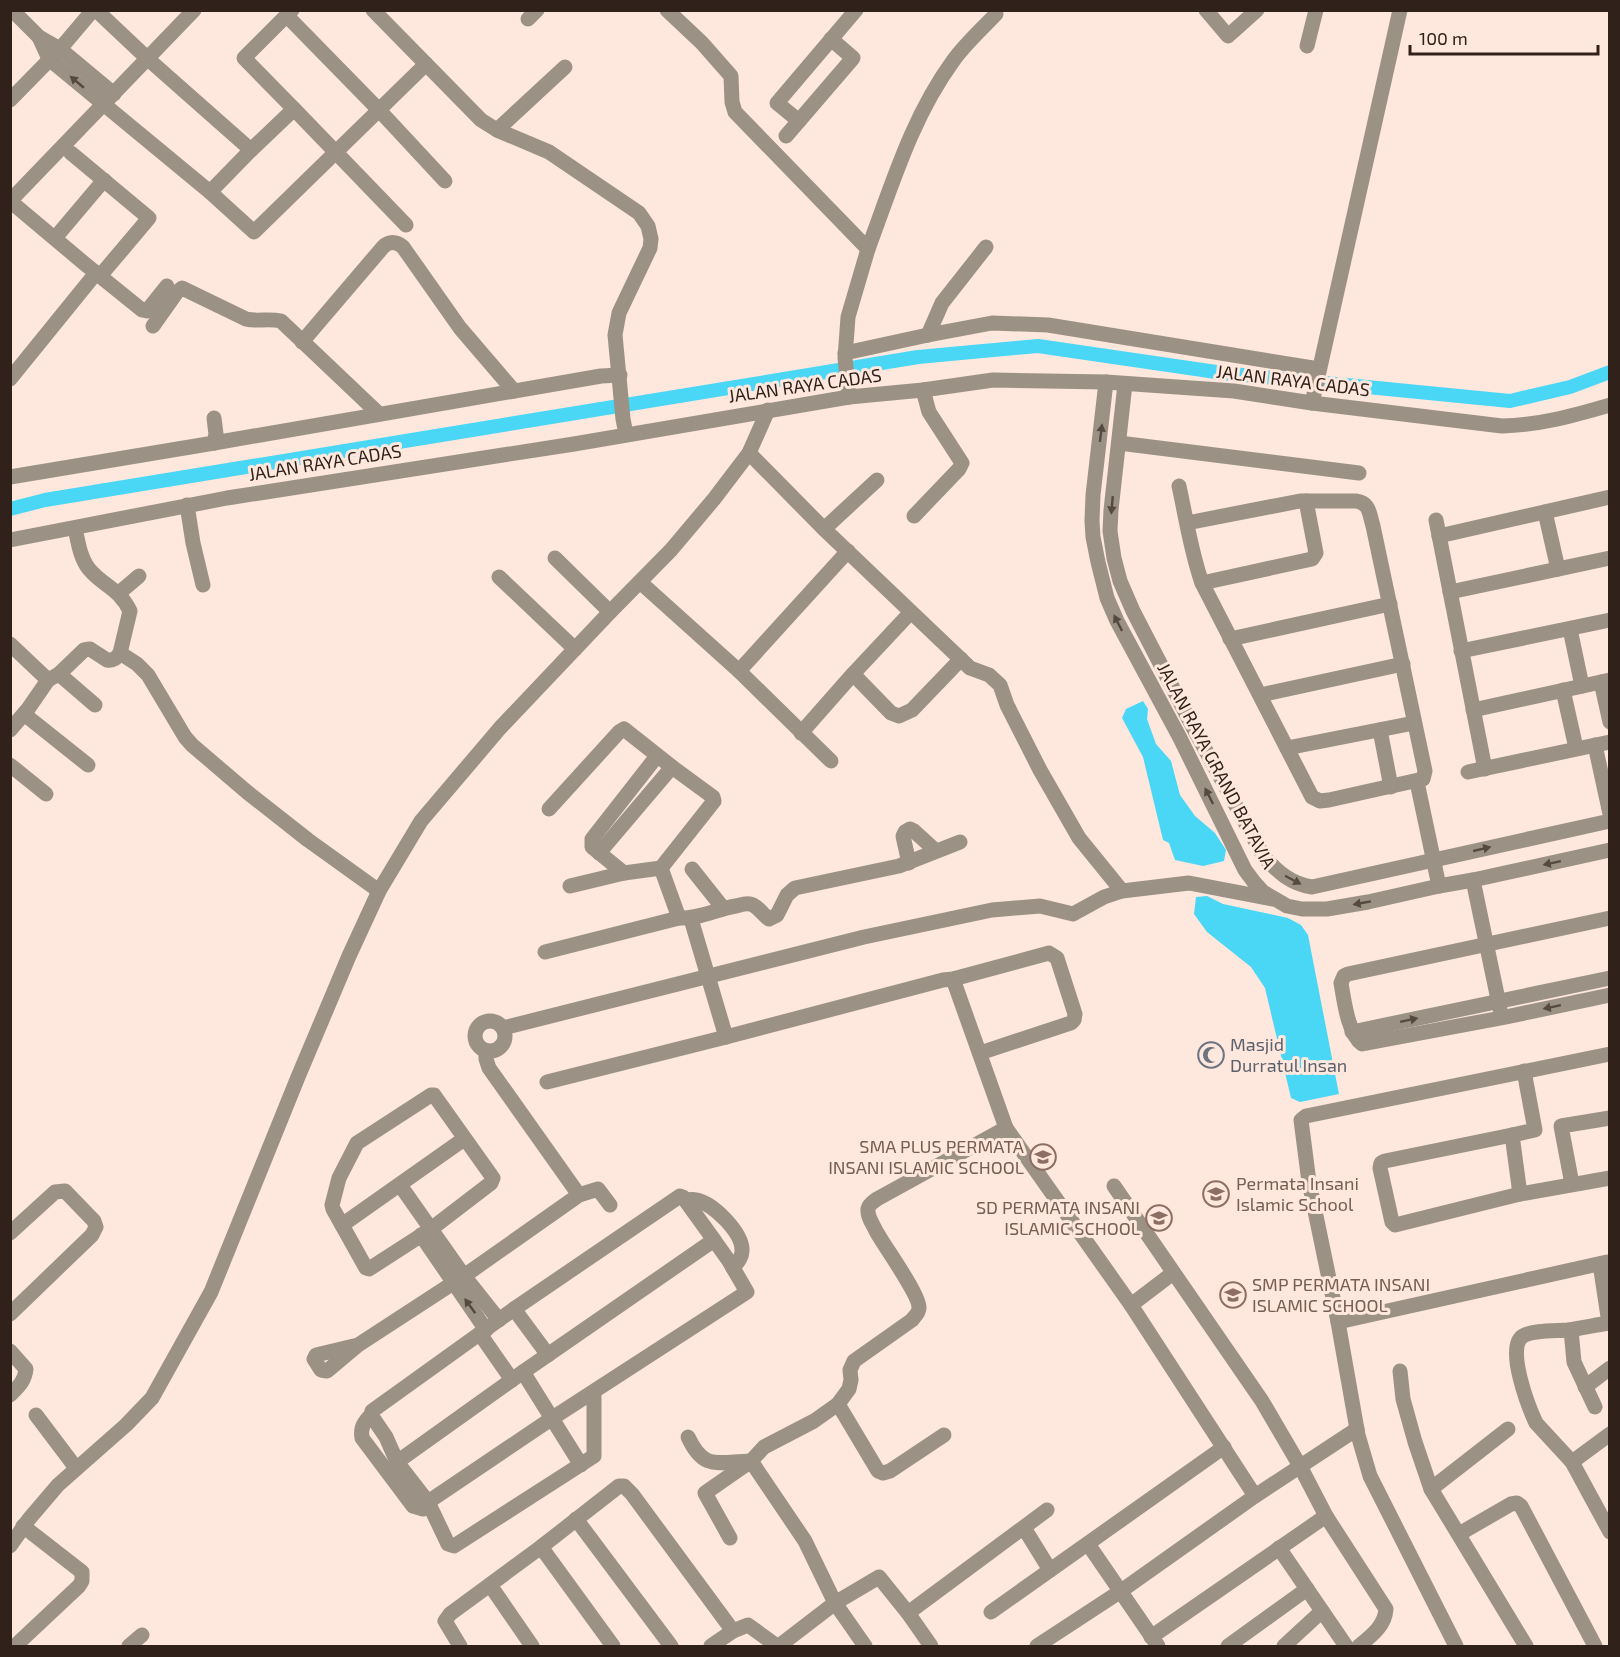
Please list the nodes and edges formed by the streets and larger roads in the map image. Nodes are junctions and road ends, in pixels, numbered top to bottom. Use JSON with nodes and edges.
{"nodes":[{"id":1,"x":94,"y":10,"type":"edge"},
{"id":2,"x":373,"y":10,"type":"edge"},
{"id":3,"x":667,"y":10,"type":"edge"},
{"id":4,"x":855,"y":10,"type":"edge"},
{"id":5,"x":1206,"y":10,"type":"edge"},
{"id":6,"x":1257,"y":10,"type":"edge"},
{"id":7,"x":1316,"y":10,"type":"edge"},
{"id":8,"x":1400,"y":10,"type":"edge"},
{"id":9,"x":12,"y":11,"type":"edge"},
{"id":10,"x":186,"y":13,"type":"edge"},
{"id":11,"x":289,"y":13,"type":"edge"},
{"id":12,"x":996,"y":14,"type":"dead end"},
{"id":13,"x":831,"y":39,"type":"junction"},
{"id":14,"x":1307,"y":46,"type":"dead end"},
{"id":15,"x":54,"y":54,"type":"junction"},
{"id":16,"x":148,"y":58,"type":"junction"},
{"id":17,"x":426,"y":64,"type":"junction"},
{"id":18,"x":565,"y":68,"type":"dead end"},
{"id":19,"x":10,"y":100,"type":"edge"},
{"id":20,"x":109,"y":100,"type":"junction"},
{"id":21,"x":294,"y":109,"type":"junction"},
{"id":22,"x":379,"y":110,"type":"junction"},
{"id":23,"x":799,"y":121,"type":"junction"},
{"id":24,"x":498,"y":130,"type":"junction"},
{"id":25,"x":786,"y":136,"type":"dead end"},
{"id":26,"x":251,"y":150,"type":"junction"},
{"id":27,"x":71,"y":153,"type":"dead end"},
{"id":28,"x":336,"y":153,"type":"junction"},
{"id":29,"x":104,"y":180,"type":"junction"},
{"id":30,"x":445,"y":181,"type":"dead end"},
{"id":31,"x":210,"y":192,"type":"junction"},
{"id":32,"x":10,"y":201,"type":"edge"},
{"id":33,"x":406,"y":225,"type":"dead end"},
{"id":34,"x":55,"y":238,"type":"junction"},
{"id":35,"x":986,"y":248,"type":"dead end"},
{"id":36,"x":868,"y":249,"type":"junction"},
{"id":37,"x":98,"y":275,"type":"junction"},
{"id":38,"x":167,"y":286,"type":"dead end"},
{"id":39,"x":153,"y":326,"type":"dead end"},
{"id":40,"x":928,"y":335,"type":"junction"},
{"id":41,"x":302,"y":342,"type":"junction"},
{"id":42,"x":845,"y":355,"type":"junction"},
{"id":43,"x":1318,"y":374,"type":"junction"},
{"id":44,"x":10,"y":379,"type":"edge"},
{"id":45,"x":620,"y":382,"type":"junction"},
{"id":46,"x":1106,"y":382,"type":"junction"},
{"id":47,"x":1125,"y":384,"type":"junction"},
{"id":48,"x":848,"y":390,"type":"junction"},
{"id":49,"x":923,"y":390,"type":"junction"},
{"id":50,"x":514,"y":391,"type":"junction"},
{"id":51,"x":1313,"y":400,"type":"junction"},
{"id":52,"x":1610,"y":405,"type":"edge"},
{"id":53,"x":768,"y":410,"type":"junction"},
{"id":54,"x":379,"y":414,"type":"junction"},
{"id":55,"x":214,"y":418,"type":"dead end"},
{"id":56,"x":626,"y":435,"type":"junction"},
{"id":57,"x":213,"y":443,"type":"junction"},
{"id":58,"x":1119,"y":443,"type":"junction"},
{"id":59,"x":749,"y":453,"type":"junction"},
{"id":60,"x":1359,"y":473,"type":"dead end"},
{"id":61,"x":10,"y":477,"type":"edge"},
{"id":62,"x":877,"y":480,"type":"dead end"},
{"id":63,"x":1179,"y":486,"type":"dead end"},
{"id":64,"x":1610,"y":497,"type":"edge"},
{"id":65,"x":1306,"y":501,"type":"junction"},
{"id":66,"x":187,"y":506,"type":"junction"},
{"id":67,"x":1545,"y":512,"type":"junction"},
{"id":68,"x":914,"y":516,"type":"dead end"},
{"id":69,"x":1436,"y":520,"type":"dead end"},
{"id":70,"x":1187,"y":523,"type":"junction"},
{"id":71,"x":75,"y":528,"type":"junction"},
{"id":72,"x":824,"y":529,"type":"junction"},
{"id":73,"x":10,"y":534,"type":"edge"},
{"id":74,"x":42,"y":534,"type":"junction"},
{"id":75,"x":1439,"y":536,"type":"junction"},
{"id":76,"x":10,"y":540,"type":"edge"},
{"id":77,"x":848,"y":551,"type":"junction"},
{"id":78,"x":555,"y":558,"type":"dead end"},
{"id":79,"x":1610,"y":558,"type":"edge"},
{"id":80,"x":1558,"y":569,"type":"junction"},
{"id":81,"x":139,"y":576,"type":"dead end"},
{"id":82,"x":499,"y":577,"type":"dead end"},
{"id":83,"x":640,"y":582,"type":"junction"},
{"id":84,"x":1202,"y":583,"type":"junction"},
{"id":85,"x":203,"y":585,"type":"dead end"},
{"id":86,"x":1450,"y":592,"type":"junction"},
{"id":87,"x":119,"y":593,"type":"junction"},
{"id":88,"x":1390,"y":604,"type":"junction"},
{"id":89,"x":610,"y":612,"type":"junction"},
{"id":90,"x":911,"y":612,"type":"junction"},
{"id":91,"x":1610,"y":620,"type":"edge"},
{"id":92,"x":1570,"y":629,"type":"junction"},
{"id":93,"x":1230,"y":639,"type":"junction"},
{"id":94,"x":10,"y":644,"type":"edge"},
{"id":95,"x":575,"y":649,"type":"junction"},
{"id":96,"x":1461,"y":651,"type":"junction"},
{"id":97,"x":120,"y":654,"type":"junction"},
{"id":98,"x":961,"y":659,"type":"junction"},
{"id":99,"x":1402,"y":664,"type":"junction"},
{"id":100,"x":739,"y":671,"type":"junction"},
{"id":101,"x":853,"y":674,"type":"junction"},
{"id":102,"x":53,"y":677,"type":"junction"},
{"id":103,"x":1605,"y":681,"type":"edge"},
{"id":104,"x":1582,"y":686,"type":"junction"},
{"id":105,"x":1563,"y":690,"type":"junction"},
{"id":106,"x":1260,"y":694,"type":"junction"},
{"id":107,"x":95,"y":705,"type":"dead end"},
{"id":108,"x":1473,"y":710,"type":"junction"},
{"id":109,"x":24,"y":714,"type":"junction"},
{"id":110,"x":1610,"y":722,"type":"edge"},
{"id":111,"x":1414,"y":723,"type":"junction"},
{"id":112,"x":10,"y":730,"type":"edge"},
{"id":113,"x":1380,"y":730,"type":"junction"},
{"id":114,"x":801,"y":733,"type":"junction"},
{"id":115,"x":1602,"y":743,"type":"edge"},
{"id":116,"x":1287,"y":748,"type":"junction"},
{"id":117,"x":1576,"y":748,"type":"junction"},
{"id":118,"x":657,"y":756,"type":"junction"},
{"id":119,"x":831,"y":761,"type":"dead end"},
{"id":120,"x":10,"y":765,"type":"edge"},
{"id":121,"x":88,"y":765,"type":"dead end"},
{"id":122,"x":672,"y":767,"type":"junction"},
{"id":123,"x":1485,"y":769,"type":"junction"},
{"id":124,"x":1468,"y":772,"type":"dead end"},
{"id":125,"x":1417,"y":782,"type":"junction"},
{"id":126,"x":1390,"y":787,"type":"junction"},
{"id":127,"x":46,"y":794,"type":"dead end"},
{"id":128,"x":549,"y":809,"type":"dead end"},
{"id":129,"x":1610,"y":814,"type":"edge"},
{"id":130,"x":1610,"y":821,"type":"edge"},
{"id":131,"x":1254,"y":839,"type":"junction"},
{"id":132,"x":960,"y":842,"type":"dead end"},
{"id":133,"x":1235,"y":848,"type":"junction"},
{"id":134,"x":1610,"y":850,"type":"edge"},
{"id":135,"x":936,"y":851,"type":"junction"},
{"id":136,"x":599,"y":853,"type":"junction"},
{"id":137,"x":1433,"y":860,"type":"junction"},
{"id":138,"x":909,"y":862,"type":"junction"},
{"id":139,"x":661,"y":868,"type":"junction"},
{"id":140,"x":692,"y":869,"type":"dead end"},
{"id":141,"x":624,"y":873,"type":"junction"},
{"id":142,"x":1473,"y":880,"type":"junction"},
{"id":143,"x":570,"y":886,"type":"dead end"},
{"id":144,"x":1439,"y":886,"type":"junction"},
{"id":145,"x":379,"y":891,"type":"junction"},
{"id":146,"x":1122,"y":891,"type":"junction"},
{"id":147,"x":1274,"y":899,"type":"junction"},
{"id":148,"x":723,"y":908,"type":"junction"},
{"id":149,"x":685,"y":918,"type":"junction"},
{"id":150,"x":1610,"y":918,"type":"edge"},
{"id":151,"x":1486,"y":944,"type":"junction"},
{"id":152,"x":545,"y":952,"type":"dead end"},
{"id":153,"x":707,"y":976,"type":"junction"},
{"id":154,"x":1610,"y":978,"type":"edge"},
{"id":155,"x":953,"y":979,"type":"junction"},
{"id":156,"x":1610,"y":995,"type":"edge"},
{"id":157,"x":1498,"y":1002,"type":"junction"},
{"id":158,"x":1501,"y":1018,"type":"junction"},
{"id":159,"x":503,"y":1028,"type":"junction"},
{"id":160,"x":1352,"y":1032,"type":"junction"},
{"id":161,"x":726,"y":1037,"type":"junction"},
{"id":162,"x":486,"y":1051,"type":"junction"},
{"id":163,"x":980,"y":1053,"type":"junction"},
{"id":164,"x":1610,"y":1054,"type":"edge"},
{"id":165,"x":1524,"y":1071,"type":"junction"},
{"id":166,"x":547,"y":1082,"type":"dead end"},
{"id":167,"x":1610,"y":1118,"type":"edge"},
{"id":168,"x":1561,"y":1126,"type":"junction"},
{"id":169,"x":1006,"y":1128,"type":"junction"},
{"id":170,"x":1535,"y":1130,"type":"junction"},
{"id":171,"x":1512,"y":1135,"type":"junction"},
{"id":172,"x":464,"y":1139,"type":"junction"},
{"id":173,"x":1610,"y":1178,"type":"edge"},
{"id":174,"x":1572,"y":1184,"type":"junction"},
{"id":175,"x":400,"y":1185,"type":"junction"},
{"id":176,"x":1114,"y":1186,"type":"dead end"},
{"id":177,"x":1520,"y":1194,"type":"junction"},
{"id":178,"x":579,"y":1195,"type":"junction"},
{"id":179,"x":686,"y":1200,"type":"junction"},
{"id":180,"x":610,"y":1205,"type":"dead end"},
{"id":181,"x":342,"y":1225,"type":"junction"},
{"id":182,"x":426,"y":1232,"type":"junction"},
{"id":183,"x":10,"y":1233,"type":"edge"},
{"id":184,"x":714,"y":1240,"type":"junction"},
{"id":185,"x":1605,"y":1263,"type":"edge"},
{"id":186,"x":733,"y":1268,"type":"junction"},
{"id":187,"x":1173,"y":1273,"type":"junction"},
{"id":188,"x":459,"y":1279,"type":"junction"},
{"id":189,"x":1131,"y":1305,"type":"junction"},
{"id":190,"x":514,"y":1309,"type":"junction"},
{"id":191,"x":10,"y":1314,"type":"edge"},
{"id":192,"x":499,"y":1320,"type":"junction"},
{"id":193,"x":1338,"y":1322,"type":"junction"},
{"id":194,"x":1571,"y":1330,"type":"junction"},
{"id":195,"x":483,"y":1332,"type":"junction"},
{"id":196,"x":358,"y":1345,"type":"dead end"},
{"id":197,"x":10,"y":1351,"type":"edge"},
{"id":198,"x":549,"y":1355,"type":"junction"},
{"id":199,"x":1610,"y":1368,"type":"edge"},
{"id":200,"x":1400,"y":1371,"type":"dead end"},
{"id":201,"x":518,"y":1376,"type":"junction"},
{"id":202,"x":1585,"y":1387,"type":"junction"},
{"id":203,"x":594,"y":1392,"type":"junction"},
{"id":204,"x":10,"y":1395,"type":"edge"},
{"id":205,"x":838,"y":1404,"type":"junction"},
{"id":206,"x":1595,"y":1407,"type":"dead end"},
{"id":207,"x":36,"y":1415,"type":"dead end"},
{"id":208,"x":371,"y":1415,"type":"junction"},
{"id":209,"x":551,"y":1419,"type":"junction"},
{"id":210,"x":1357,"y":1429,"type":"junction"},
{"id":211,"x":1508,"y":1429,"type":"dead end"},
{"id":212,"x":1610,"y":1434,"type":"edge"},
{"id":213,"x":944,"y":1435,"type":"dead end"},
{"id":214,"x":688,"y":1437,"type":"dead end"},
{"id":215,"x":1224,"y":1447,"type":"junction"},
{"id":216,"x":751,"y":1461,"type":"junction"},
{"id":217,"x":397,"y":1462,"type":"junction"},
{"id":218,"x":1572,"y":1462,"type":"junction"},
{"id":219,"x":581,"y":1465,"type":"junction"},
{"id":220,"x":1300,"y":1466,"type":"junction"},
{"id":221,"x":76,"y":1468,"type":"junction"},
{"id":222,"x":1431,"y":1489,"type":"junction"},
{"id":223,"x":1255,"y":1496,"type":"junction"},
{"id":224,"x":1610,"y":1498,"type":"edge"},
{"id":225,"x":428,"y":1504,"type":"junction"},
{"id":226,"x":1597,"y":1508,"type":"junction"},
{"id":227,"x":1047,"y":1510,"type":"dead end"},
{"id":228,"x":1326,"y":1516,"type":"junction"},
{"id":229,"x":576,"y":1519,"type":"junction"},
{"id":230,"x":24,"y":1526,"type":"junction"},
{"id":231,"x":1024,"y":1528,"type":"junction"},
{"id":232,"x":1610,"y":1532,"type":"edge"},
{"id":233,"x":1459,"y":1534,"type":"junction"},
{"id":234,"x":730,"y":1538,"type":"dead end"},
{"id":235,"x":1088,"y":1544,"type":"junction"},
{"id":236,"x":10,"y":1546,"type":"edge"},
{"id":237,"x":541,"y":1547,"type":"junction"},
{"id":238,"x":1279,"y":1548,"type":"junction"},
{"id":239,"x":1050,"y":1570,"type":"junction"},
{"id":240,"x":490,"y":1585,"type":"junction"},
{"id":241,"x":1307,"y":1589,"type":"junction"},
{"id":242,"x":1121,"y":1591,"type":"junction"},
{"id":243,"x":835,"y":1603,"type":"junction"},
{"id":244,"x":1322,"y":1611,"type":"junction"},
{"id":245,"x":908,"y":1612,"type":"junction"},
{"id":246,"x":991,"y":1612,"type":"dead end"},
{"id":247,"x":733,"y":1631,"type":"junction"},
{"id":248,"x":142,"y":1635,"type":"dead end"},
{"id":249,"x":1154,"y":1642,"type":"edge"},
{"id":250,"x":1525,"y":1646,"type":"edge"},
{"id":251,"x":15,"y":1647,"type":"edge"},
{"id":252,"x":129,"y":1647,"type":"edge"},
{"id":253,"x":460,"y":1647,"type":"edge"},
{"id":254,"x":532,"y":1647,"type":"edge"},
{"id":255,"x":613,"y":1647,"type":"edge"},
{"id":256,"x":671,"y":1647,"type":"edge"},
{"id":257,"x":711,"y":1647,"type":"edge"},
{"id":258,"x":778,"y":1647,"type":"edge"},
{"id":259,"x":865,"y":1647,"type":"edge"},
{"id":260,"x":931,"y":1647,"type":"edge"},
{"id":261,"x":1037,"y":1647,"type":"edge"},
{"id":262,"x":1228,"y":1647,"type":"edge"},
{"id":263,"x":1284,"y":1647,"type":"edge"},
{"id":264,"x":1346,"y":1647,"type":"edge"},
{"id":265,"x":1359,"y":1647,"type":"edge"},
{"id":266,"x":1456,"y":1647,"type":"edge"},
{"id":267,"x":1595,"y":1647,"type":"edge"}],
"edges":[{"from":1,"to":15,"type":"street"},
{"from":1,"to":16,"type":"street"},
{"from":2,"to":17,"type":"street"},
{"from":3,"to":36,"type":"street"},
{"from":4,"to":13,"type":"street"},
{"from":5,"to":6,"type":"street"},
{"from":7,"to":14,"type":"street"},
{"from":8,"to":43,"type":"street"},
{"from":9,"to":15,"type":"street"},
{"from":10,"to":16,"type":"street"},
{"from":11,"to":21,"type":"street"},
{"from":11,"to":22,"type":"street"},
{"from":12,"to":36,"type":"street"},
{"from":13,"to":23,"type":"street"},
{"from":13,"to":23,"type":"street"},
{"from":15,"to":19,"type":"street"},
{"from":15,"to":20,"type":"street"},
{"from":16,"to":20,"type":"street"},
{"from":16,"to":26,"type":"street"},
{"from":17,"to":22,"type":"street"},
{"from":17,"to":24,"type":"street"},
{"from":18,"to":24,"type":"street"},
{"from":20,"to":31,"type":"street"},
{"from":20,"to":32,"type":"street"},
{"from":21,"to":26,"type":"street"},
{"from":21,"to":28,"type":"street"},
{"from":22,"to":28,"type":"street"},
{"from":22,"to":30,"type":"street"},
{"from":23,"to":25,"type":"street"},
{"from":24,"to":45,"type":"street"},
{"from":26,"to":31,"type":"street"},
{"from":27,"to":29,"type":"street"},
{"from":28,"to":31,"type":"street"},
{"from":28,"to":33,"type":"street"},
{"from":29,"to":34,"type":"street"},
{"from":29,"to":37,"type":"street"},
{"from":32,"to":34,"type":"street"},
{"from":34,"to":37,"type":"street"},
{"from":35,"to":40,"type":"street"},
{"from":36,"to":42,"type":"street"},
{"from":37,"to":38,"type":"street"},
{"from":37,"to":44,"type":"street"},
{"from":39,"to":41,"type":"street"},
{"from":40,"to":42,"type":"street"},
{"from":40,"to":43,"type":"street"},
{"from":41,"to":50,"type":"street"},
{"from":41,"to":54,"type":"street"},
{"from":42,"to":48,"type":"street"},
{"from":43,"to":51,"type":"street"},
{"from":45,"to":50,"type":"street"},
{"from":45,"to":56,"type":"street"},
{"from":46,"to":47,"type":"street","name":"JALAN RAYA CADAS"},
{"from":46,"to":49,"type":"street","name":"JALAN RAYA CADAS"},
{"from":133,"to":46,"type":"street","name":"JALAN RAYA GRAND BATAVIA","one_way":true},
{"from":47,"to":51,"type":"street","name":"JALAN RAYA CADAS"},
{"from":47,"to":58,"type":"street","name":"JALAN RAYA GRAND BATAVIA"},
{"from":48,"to":49,"type":"street","name":"JALAN RAYA CADAS"},
{"from":48,"to":53,"type":"street","name":"JALAN RAYA CADAS"},
{"from":49,"to":68,"type":"street"},
{"from":50,"to":54,"type":"street"},
{"from":51,"to":52,"type":"street","name":"JALAN RAYA CADAS"},
{"from":53,"to":56,"type":"street","name":"JALAN RAYA CADAS"},
{"from":53,"to":59,"type":"street"},
{"from":54,"to":57,"type":"street"},
{"from":55,"to":57,"type":"street"},
{"from":56,"to":66,"type":"street","name":"JALAN RAYA CADAS"},
{"from":57,"to":61,"type":"street"},
{"from":58,"to":60,"type":"street"},
{"from":58,"to":131,"type":"street","name":"JALAN RAYA GRAND BATAVIA","one_way":true},
{"from":59,"to":72,"type":"street"},
{"from":59,"to":83,"type":"street"},
{"from":62,"to":72,"type":"street"},
{"from":63,"to":70,"type":"street"},
{"from":64,"to":67,"type":"street"},
{"from":65,"to":70,"type":"street"},
{"from":65,"to":84,"type":"street"},
{"from":65,"to":88,"type":"street"},
{"from":66,"to":71,"type":"street","name":"JALAN RAYA CADAS"},
{"from":66,"to":85,"type":"street"},
{"from":67,"to":75,"type":"street"},
{"from":67,"to":80,"type":"street"},
{"from":69,"to":75,"type":"street"},
{"from":70,"to":84,"type":"street"},
{"from":71,"to":74,"type":"street","name":"JALAN RAYA CADAS"},
{"from":71,"to":87,"type":"street"},
{"from":72,"to":77,"type":"street"},
{"from":73,"to":74,"type":"street"},
{"from":74,"to":76,"type":"street","name":"JALAN RAYA CADAS"},
{"from":75,"to":86,"type":"street"},
{"from":77,"to":90,"type":"street"},
{"from":77,"to":100,"type":"street"},
{"from":78,"to":89,"type":"street"},
{"from":79,"to":80,"type":"street"},
{"from":80,"to":86,"type":"street"},
{"from":81,"to":87,"type":"street"},
{"from":82,"to":95,"type":"street"},
{"from":83,"to":89,"type":"street"},
{"from":83,"to":100,"type":"street"},
{"from":84,"to":93,"type":"street"},
{"from":86,"to":96,"type":"street"},
{"from":87,"to":97,"type":"street"},
{"from":88,"to":93,"type":"street"},
{"from":88,"to":99,"type":"street"},
{"from":89,"to":95,"type":"street"},
{"from":90,"to":98,"type":"street"},
{"from":90,"to":101,"type":"street"},
{"from":91,"to":92,"type":"street"},
{"from":92,"to":96,"type":"street"},
{"from":92,"to":104,"type":"street"},
{"from":93,"to":106,"type":"street"},
{"from":94,"to":102,"type":"street"},
{"from":95,"to":145,"type":"street"},
{"from":96,"to":108,"type":"street"},
{"from":97,"to":102,"type":"street"},
{"from":97,"to":145,"type":"street"},
{"from":98,"to":101,"type":"street"},
{"from":98,"to":146,"type":"street"},
{"from":99,"to":106,"type":"street"},
{"from":99,"to":111,"type":"street"},
{"from":100,"to":114,"type":"street"},
{"from":101,"to":114,"type":"street"},
{"from":102,"to":107,"type":"street"},
{"from":102,"to":109,"type":"street"},
{"from":103,"to":104,"type":"street"},
{"from":103,"to":110,"type":"street"},
{"from":104,"to":105,"type":"street"},
{"from":105,"to":108,"type":"street"},
{"from":105,"to":117,"type":"street"},
{"from":106,"to":116,"type":"street"},
{"from":108,"to":123,"type":"street"},
{"from":109,"to":112,"type":"street"},
{"from":109,"to":121,"type":"street"},
{"from":111,"to":113,"type":"street"},
{"from":111,"to":125,"type":"street"},
{"from":113,"to":116,"type":"street"},
{"from":113,"to":126,"type":"street"},
{"from":114,"to":119,"type":"street"},
{"from":115,"to":117,"type":"street"},
{"from":115,"to":129,"type":"street"},
{"from":116,"to":126,"type":"street"},
{"from":117,"to":123,"type":"street"},
{"from":118,"to":122,"type":"street"},
{"from":118,"to":128,"type":"street"},
{"from":118,"to":136,"type":"street"},
{"from":120,"to":127,"type":"street"},
{"from":122,"to":136,"type":"street"},
{"from":122,"to":139,"type":"street"},
{"from":123,"to":124,"type":"street"},
{"from":125,"to":126,"type":"street"},
{"from":125,"to":137,"type":"street"},
{"from":137,"to":130,"type":"street","name":"JALAN RAYA GRAND BATAVIA","one_way":true},
{"from":131,"to":133,"type":"street"},
{"from":131,"to":137,"type":"street","name":"JALAN RAYA GRAND BATAVIA","one_way":true},
{"from":132,"to":135,"type":"street"},
{"from":133,"to":147,"type":"street","name":"JALAN RAYA GRAND BATAVIA"},
{"from":134,"to":142,"type":"street","name":"JALAN RAYA GRAND BATAVIA","one_way":true},
{"from":135,"to":138,"type":"street"},
{"from":135,"to":138,"type":"street"},
{"from":136,"to":141,"type":"street"},
{"from":137,"to":144,"type":"street"},
{"from":138,"to":148,"type":"street"},
{"from":139,"to":141,"type":"street"},
{"from":139,"to":149,"type":"street"},
{"from":140,"to":148,"type":"street"},
{"from":141,"to":143,"type":"street"},
{"from":142,"to":144,"type":"street","name":"JALAN RAYA GRAND BATAVIA"},
{"from":142,"to":151,"type":"street"},
{"from":144,"to":147,"type":"street","name":"JALAN RAYA GRAND BATAVIA","one_way":true},
{"from":145,"to":221,"type":"street"},
{"from":146,"to":147,"type":"street"},
{"from":146,"to":153,"type":"street"},
{"from":148,"to":149,"type":"street"},
{"from":149,"to":152,"type":"street"},
{"from":149,"to":153,"type":"street"},
{"from":150,"to":151,"type":"street"},
{"from":151,"to":157,"type":"street"},
{"from":151,"to":160,"type":"street"},
{"from":153,"to":159,"type":"street"},
{"from":153,"to":161,"type":"street"},
{"from":154,"to":157,"type":"street"},
{"from":155,"to":161,"type":"street"},
{"from":155,"to":163,"type":"street"},
{"from":155,"to":163,"type":"street"},
{"from":156,"to":158,"type":"street","one_way":true},
{"from":157,"to":158,"type":"street"},
{"from":160,"to":157,"type":"street","one_way":true},
{"from":158,"to":160,"type":"street"},
{"from":159,"to":162,"type":"street"},
{"from":159,"to":162,"type":"street"},
{"from":161,"to":166,"type":"street"},
{"from":162,"to":178,"type":"street"},
{"from":163,"to":169,"type":"street"},
{"from":164,"to":165,"type":"street"},
{"from":165,"to":170,"type":"street"},
{"from":165,"to":193,"type":"street"},
{"from":167,"to":168,"type":"street"},
{"from":168,"to":170,"type":"street"},
{"from":168,"to":174,"type":"street"},
{"from":169,"to":189,"type":"street"},
{"from":169,"to":205,"type":"street"},
{"from":170,"to":171,"type":"street"},
{"from":171,"to":177,"type":"street"},
{"from":171,"to":177,"type":"street"},
{"from":172,"to":175,"type":"street"},
{"from":172,"to":181,"type":"street"},
{"from":172,"to":182,"type":"street"},
{"from":173,"to":174,"type":"street"},
{"from":174,"to":177,"type":"street"},
{"from":175,"to":181,"type":"street"},
{"from":175,"to":182,"type":"street"},
{"from":176,"to":187,"type":"street"},
{"from":178,"to":180,"type":"street"},
{"from":178,"to":188,"type":"street"},
{"from":179,"to":184,"type":"street"},
{"from":179,"to":186,"type":"street"},
{"from":179,"to":190,"type":"street"},
{"from":181,"to":182,"type":"street"},
{"from":182,"to":188,"type":"street"},
{"from":183,"to":191,"type":"street"},
{"from":184,"to":186,"type":"street"},
{"from":184,"to":198,"type":"street"},
{"from":185,"to":193,"type":"street"},
{"from":185,"to":194,"type":"street"},
{"from":186,"to":203,"type":"street"},
{"from":187,"to":189,"type":"street"},
{"from":187,"to":220,"type":"street"},
{"from":188,"to":192,"type":"street"},
{"from":195,"to":188,"type":"street","one_way":true},
{"from":188,"to":196,"type":"street"},
{"from":189,"to":215,"type":"street"},
{"from":190,"to":192,"type":"street"},
{"from":190,"to":198,"type":"street"},
{"from":192,"to":195,"type":"street"},
{"from":193,"to":210,"type":"street"},
{"from":194,"to":202,"type":"street"},
{"from":194,"to":218,"type":"street"},
{"from":195,"to":201,"type":"street"},
{"from":195,"to":208,"type":"street"},
{"from":197,"to":204,"type":"street"},
{"from":198,"to":201,"type":"street"},
{"from":199,"to":202,"type":"street"},
{"from":200,"to":222,"type":"street"},
{"from":201,"to":209,"type":"street"},
{"from":201,"to":217,"type":"street"},
{"from":202,"to":206,"type":"street"},
{"from":203,"to":209,"type":"street"},
{"from":203,"to":219,"type":"street"},
{"from":205,"to":213,"type":"street"},
{"from":205,"to":216,"type":"street"},
{"from":207,"to":221,"type":"street"},
{"from":208,"to":217,"type":"street"},
{"from":208,"to":225,"type":"street"},
{"from":209,"to":219,"type":"street"},
{"from":209,"to":225,"type":"street"},
{"from":210,"to":220,"type":"street"},
{"from":210,"to":266,"type":"street"},
{"from":211,"to":222,"type":"street"},
{"from":212,"to":218,"type":"street"},
{"from":214,"to":216,"type":"street"},
{"from":215,"to":223,"type":"street"},
{"from":215,"to":235,"type":"street"},
{"from":216,"to":234,"type":"street"},
{"from":216,"to":243,"type":"street"},
{"from":217,"to":225,"type":"street"},
{"from":218,"to":226,"type":"street"},
{"from":219,"to":225,"type":"street"},
{"from":220,"to":223,"type":"street"},
{"from":220,"to":228,"type":"street"},
{"from":221,"to":230,"type":"street"},
{"from":222,"to":233,"type":"street"},
{"from":223,"to":242,"type":"street"},
{"from":224,"to":226,"type":"street"},
{"from":226,"to":232,"type":"street"},
{"from":227,"to":231,"type":"street"},
{"from":228,"to":238,"type":"street"},
{"from":228,"to":265,"type":"street"},
{"from":229,"to":237,"type":"street"},
{"from":229,"to":247,"type":"street"},
{"from":229,"to":256,"type":"street"},
{"from":230,"to":236,"type":"street"},
{"from":230,"to":251,"type":"street"},
{"from":231,"to":239,"type":"street"},
{"from":231,"to":245,"type":"street"},
{"from":233,"to":250,"type":"street"},
{"from":233,"to":267,"type":"street"},
{"from":235,"to":239,"type":"street"},
{"from":235,"to":242,"type":"street"},
{"from":237,"to":240,"type":"street"},
{"from":237,"to":255,"type":"street"},
{"from":238,"to":241,"type":"street"},
{"from":238,"to":249,"type":"street"},
{"from":239,"to":246,"type":"street"},
{"from":240,"to":253,"type":"street"},
{"from":240,"to":254,"type":"street"},
{"from":241,"to":244,"type":"street"},
{"from":241,"to":262,"type":"street"},
{"from":242,"to":249,"type":"street"},
{"from":242,"to":261,"type":"street"},
{"from":243,"to":245,"type":"street"},
{"from":243,"to":258,"type":"street"},
{"from":243,"to":259,"type":"street"},
{"from":244,"to":263,"type":"street"},
{"from":244,"to":264,"type":"street"},
{"from":245,"to":260,"type":"street"},
{"from":247,"to":257,"type":"street"},
{"from":247,"to":258,"type":"street"},
{"from":248,"to":252,"type":"street"}]}
